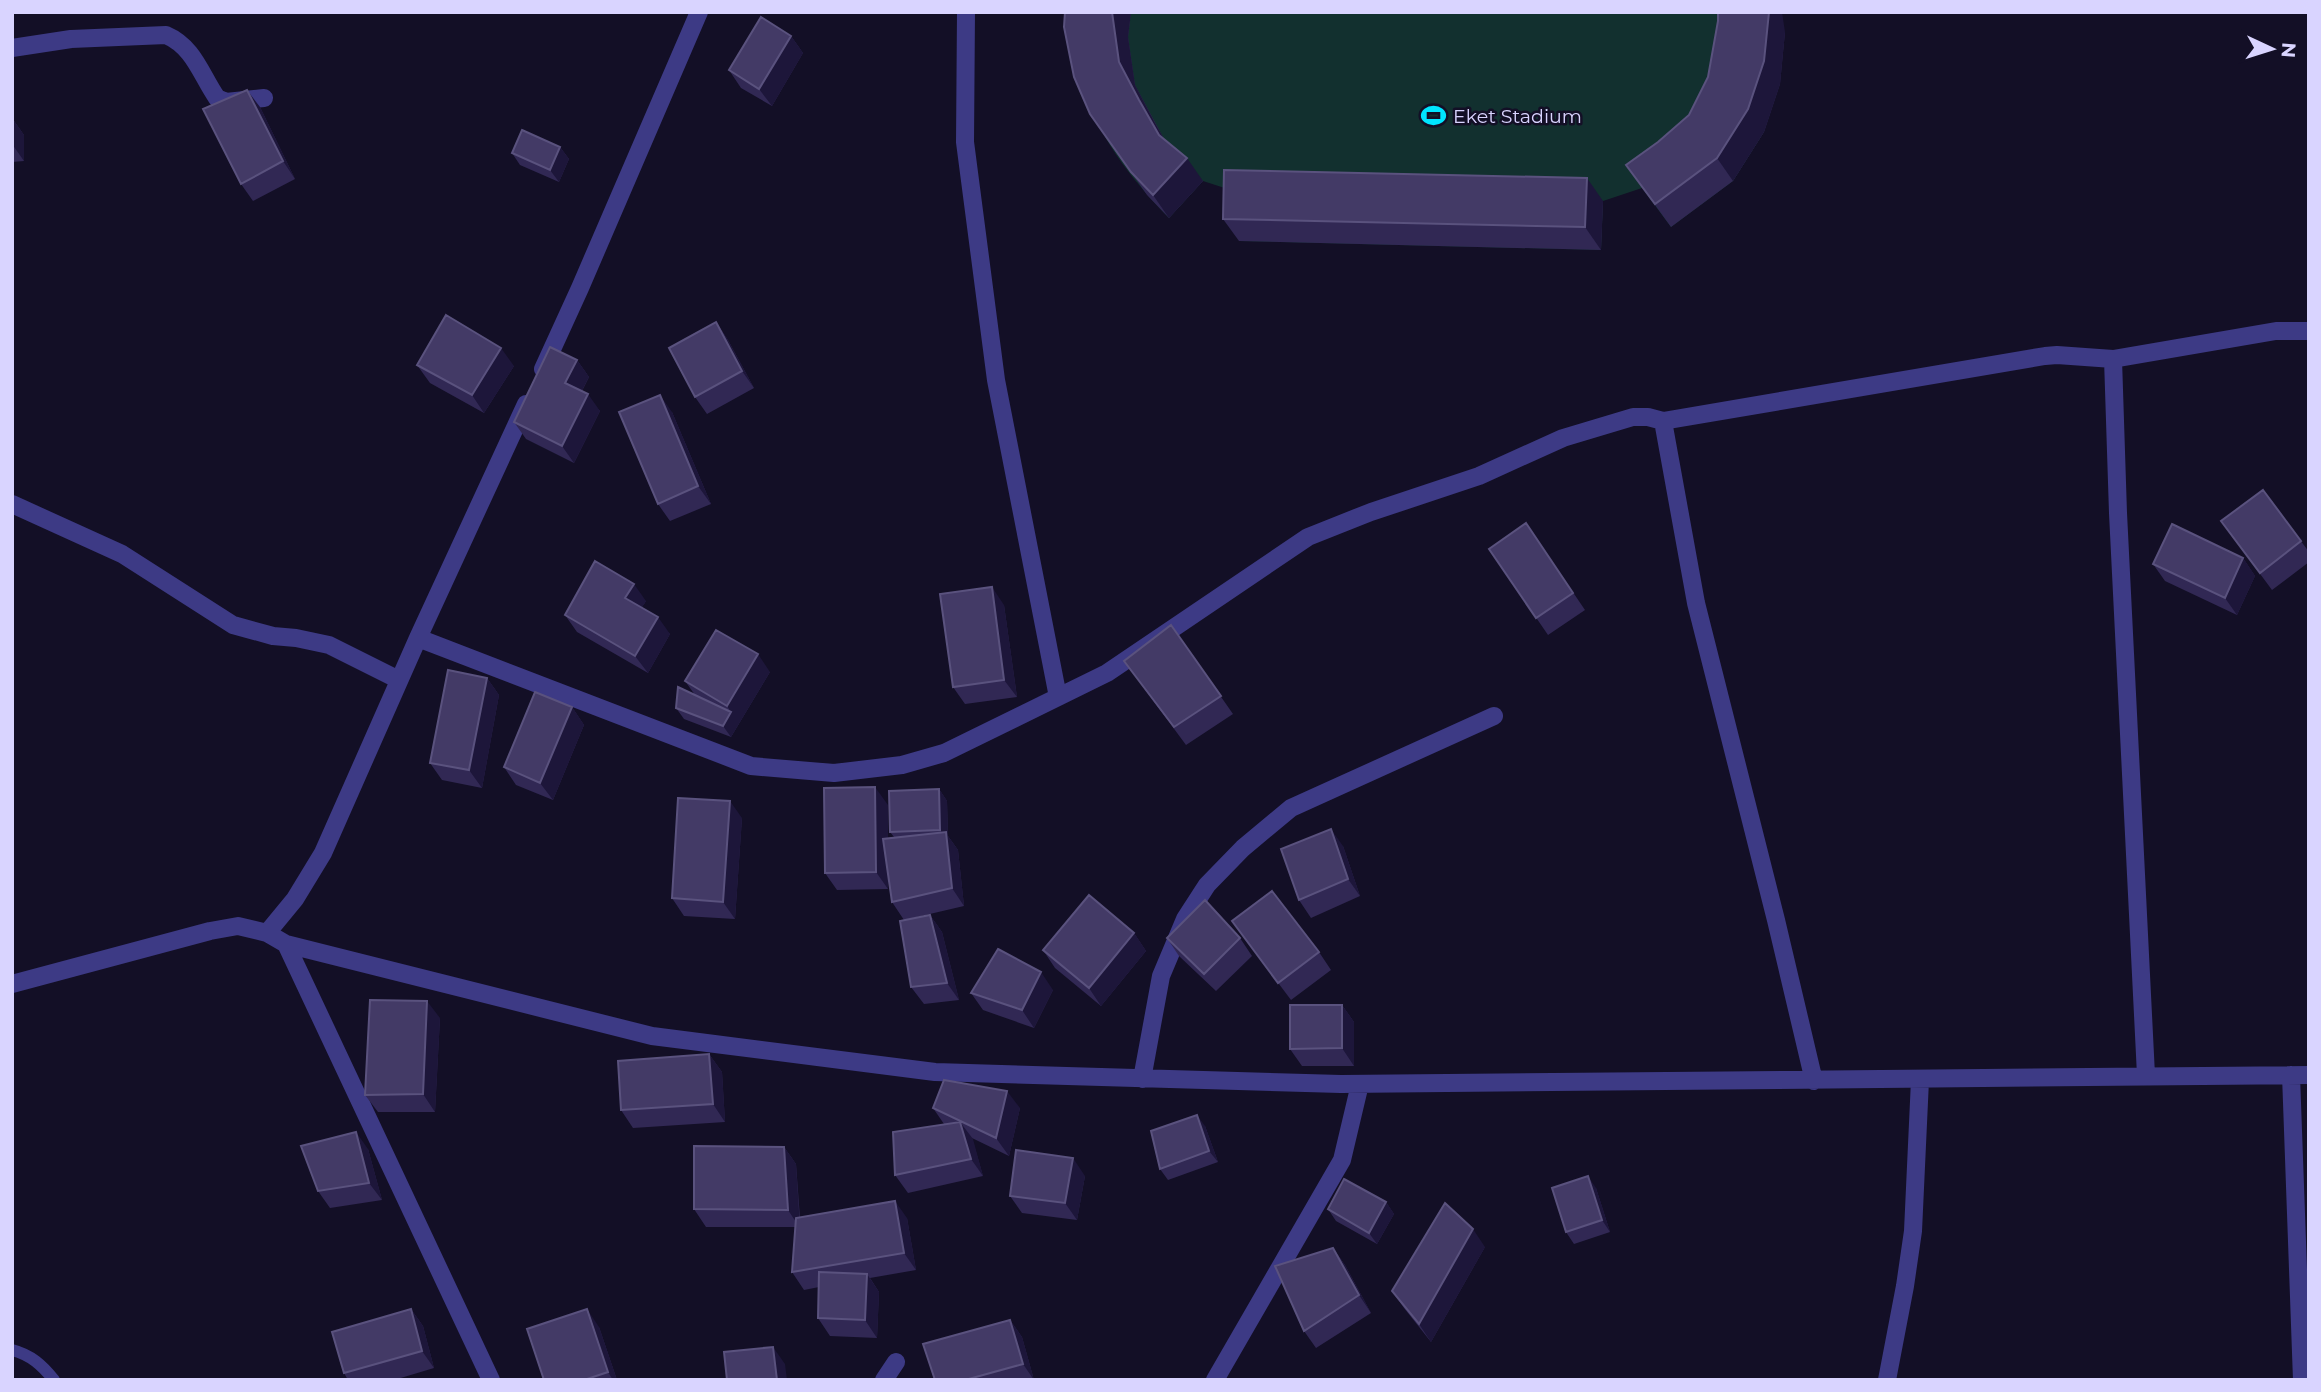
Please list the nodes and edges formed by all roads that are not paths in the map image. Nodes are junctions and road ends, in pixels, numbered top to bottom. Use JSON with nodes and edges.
{"nodes":[{"id":1,"x":699,"y":12,"type":"edge"},
{"id":2,"x":967,"y":12,"type":"edge"},
{"id":3,"x":12,"y":48,"type":"edge"},
{"id":4,"x":264,"y":98,"type":"dead end"},
{"id":5,"x":2309,"y":331,"type":"edge"},
{"id":6,"x":2113,"y":359,"type":"junction"},
{"id":7,"x":1663,"y":421,"type":"junction"},
{"id":8,"x":12,"y":504,"type":"edge"},
{"id":9,"x":418,"y":638,"type":"junction"},
{"id":10,"x":399,"y":680,"type":"junction"},
{"id":11,"x":1058,"y":697,"type":"junction"},
{"id":12,"x":1494,"y":716,"type":"dead end"},
{"id":13,"x":267,"y":933,"type":"junction"},
{"id":14,"x":286,"y":944,"type":"junction"},
{"id":15,"x":12,"y":984,"type":"edge"},
{"id":16,"x":2147,"y":1075,"type":"junction"},
{"id":17,"x":2300,"y":1075,"type":"edge"},
{"id":18,"x":1142,"y":1079,"type":"junction"},
{"id":19,"x":1920,"y":1080,"type":"junction"},
{"id":20,"x":1814,"y":1081,"type":"junction"},
{"id":21,"x":1360,"y":1084,"type":"junction"},
{"id":22,"x":12,"y":1350,"type":"edge"},
{"id":23,"x":896,"y":1362,"type":"dead end"},
{"id":24,"x":54,"y":1380,"type":"edge"},
{"id":25,"x":491,"y":1380,"type":"edge"},
{"id":26,"x":884,"y":1380,"type":"edge"},
{"id":27,"x":1215,"y":1380,"type":"edge"},
{"id":28,"x":1887,"y":1380,"type":"edge"},
{"id":29,"x":2302,"y":1380,"type":"edge"}],
"edges":[{"from":1,"to":9,"type":"street"},
{"from":2,"to":11,"type":"street"},
{"from":3,"to":4,"type":"street"},
{"from":5,"to":6,"type":"street"},
{"from":6,"to":7,"type":"street"},
{"from":6,"to":16,"type":"street"},
{"from":7,"to":11,"type":"street"},
{"from":7,"to":20,"type":"street"},
{"from":8,"to":10,"type":"street"},
{"from":9,"to":10,"type":"street"},
{"from":9,"to":11,"type":"street"},
{"from":10,"to":13,"type":"street"},
{"from":12,"to":18,"type":"street"},
{"from":13,"to":14,"type":"street"},
{"from":13,"to":15,"type":"street"},
{"from":14,"to":18,"type":"street"},
{"from":14,"to":25,"type":"street"},
{"from":16,"to":17,"type":"street"},
{"from":16,"to":19,"type":"street"},
{"from":17,"to":29,"type":"street"},
{"from":18,"to":21,"type":"street"},
{"from":19,"to":20,"type":"street"},
{"from":19,"to":28,"type":"street"},
{"from":20,"to":21,"type":"street"},
{"from":21,"to":27,"type":"street"},
{"from":22,"to":24,"type":"lane"},
{"from":23,"to":26,"type":"street"}]}
